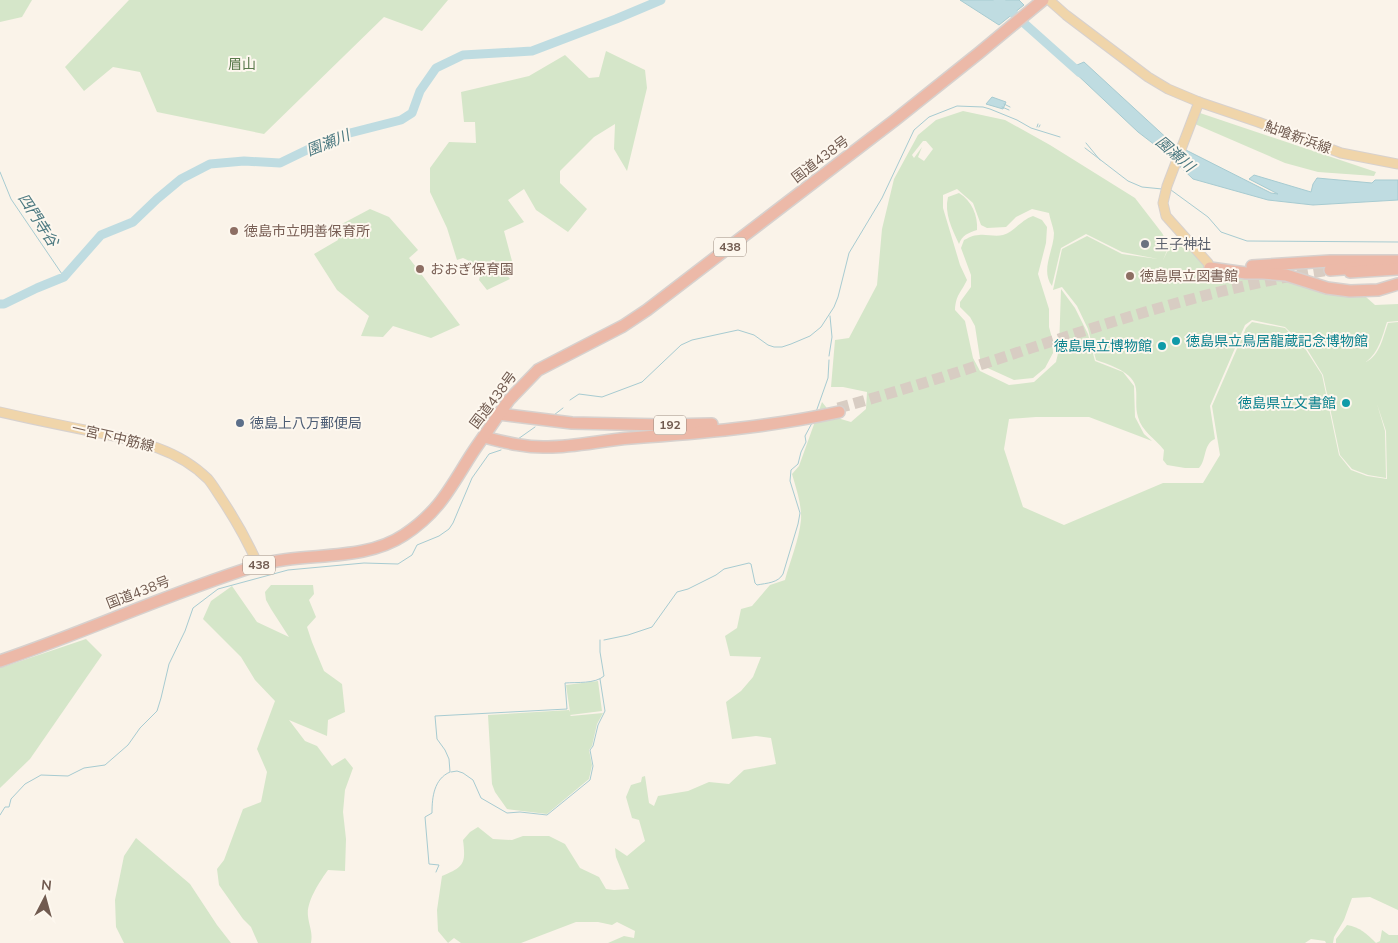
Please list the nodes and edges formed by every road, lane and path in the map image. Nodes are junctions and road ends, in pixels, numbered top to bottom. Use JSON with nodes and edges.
{"nodes":[{"id":1,"x":1049,"y":0,"type":"edge"},
{"id":2,"x":1038,"y":3,"type":"edge"},
{"id":3,"x":1198,"y":105,"type":"junction"},
{"id":4,"x":1398,"y":164,"type":"edge"},
{"id":5,"x":1398,"y":263,"type":"edge"},
{"id":6,"x":1209,"y":266,"type":"junction"},
{"id":7,"x":1398,"y":269,"type":"edge"},
{"id":8,"x":1398,"y":284,"type":"edge"},
{"id":9,"x":838,"y":410,"type":"tunnel mouth"},
{"id":10,"x":0,"y":412,"type":"edge"},
{"id":11,"x":499,"y":414,"type":"junction"},
{"id":12,"x":787,"y":419,"type":"junction"},
{"id":13,"x":484,"y":437,"type":"junction"},
{"id":14,"x":258,"y":565,"type":"junction"},
{"id":15,"x":0,"y":661,"type":"edge"}],
"edges":[{"from":1,"to":3,"type":"main road","name":"鮎喰新浜線"},
{"from":2,"to":11,"type":"highway","name":"国道438号","number":"438"},
{"from":3,"to":4,"type":"main road","name":"鮎喰新浜線"},
{"from":3,"to":6,"type":"main road"},
{"from":5,"to":6,"type":"highway"},
{"from":5,"to":7,"type":"highway"},
{"from":6,"to":8,"type":"highway"},
{"from":9,"to":12,"type":"highway","number":"192"},
{"from":10,"to":14,"type":"main road","name":"一宮下中筋線"},
{"from":11,"to":12,"type":"highway","number":"192"},
{"from":11,"to":13,"type":"highway","name":"国道438号","number":"438"},
{"from":12,"to":13,"type":"highway","number":"192"},
{"from":13,"to":14,"type":"highway","name":"国道438号","number":"438"},
{"from":14,"to":15,"type":"highway","name":"国道438号","number":"438"}]}
